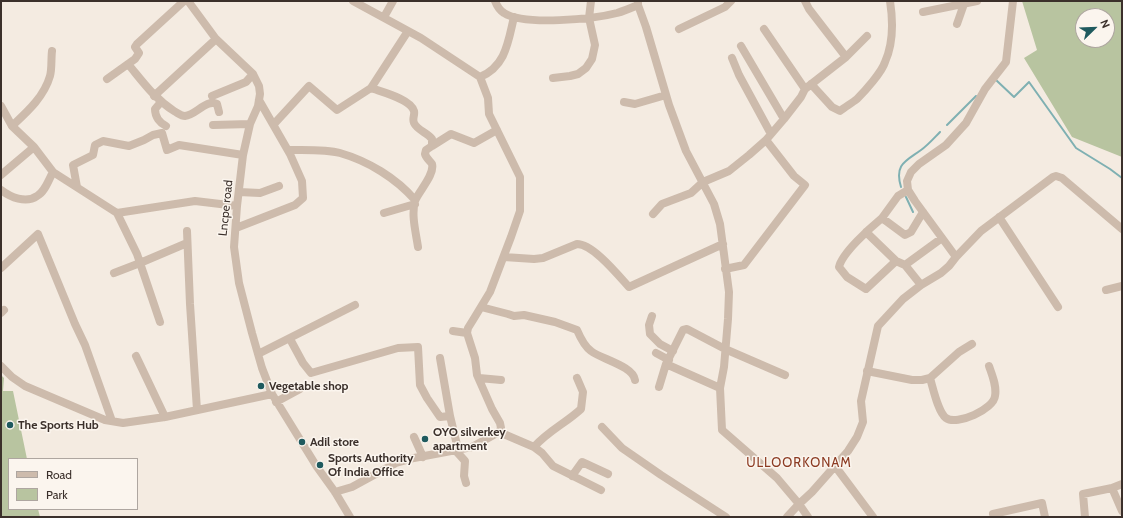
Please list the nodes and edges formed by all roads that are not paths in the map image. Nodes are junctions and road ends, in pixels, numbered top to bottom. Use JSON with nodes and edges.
{"nodes":[{"id":1,"x":184,"y":1,"type":"edge"},
{"id":2,"x":188,"y":1,"type":"edge"},
{"id":3,"x":354,"y":1,"type":"edge"},
{"id":4,"x":393,"y":1,"type":"edge"},
{"id":5,"x":495,"y":1,"type":"edge"},
{"id":6,"x":591,"y":1,"type":"edge"},
{"id":7,"x":731,"y":1,"type":"edge"},
{"id":8,"x":805,"y":1,"type":"edge"},
{"id":9,"x":890,"y":1,"type":"edge"},
{"id":10,"x":977,"y":1,"type":"edge"},
{"id":11,"x":1013,"y":1,"type":"edge"},
{"id":12,"x":638,"y":3,"type":"edge"},
{"id":13,"x":964,"y":4,"type":"junction"},
{"id":14,"x":923,"y":12,"type":"dead end"},
{"id":15,"x":384,"y":17,"type":"junction"},
{"id":16,"x":514,"y":17,"type":"junction"},
{"id":17,"x":589,"y":18,"type":"junction"},
{"id":18,"x":957,"y":24,"type":"dead end"},
{"id":19,"x":679,"y":29,"type":"dead end"},
{"id":20,"x":764,"y":29,"type":"dead end"},
{"id":21,"x":408,"y":31,"type":"junction"},
{"id":22,"x":868,"y":36,"type":"dead end"},
{"id":23,"x":216,"y":39,"type":"junction"},
{"id":24,"x":741,"y":46,"type":"dead end"},
{"id":25,"x":52,"y":51,"type":"dead end"},
{"id":26,"x":846,"y":57,"type":"junction"},
{"id":27,"x":732,"y":58,"type":"dead end"},
{"id":28,"x":128,"y":64,"type":"junction"},
{"id":29,"x":253,"y":74,"type":"junction"},
{"id":30,"x":480,"y":77,"type":"junction"},
{"id":31,"x":553,"y":78,"type":"dead end"},
{"id":32,"x":107,"y":79,"type":"dead end"},
{"id":33,"x":808,"y":86,"type":"junction"},
{"id":34,"x":371,"y":88,"type":"junction"},
{"id":35,"x":666,"y":94,"type":"junction"},
{"id":36,"x":154,"y":96,"type":"junction"},
{"id":37,"x":212,"y":96,"type":"dead end"},
{"id":38,"x":259,"y":100,"type":"junction"},
{"id":39,"x":161,"y":102,"type":"junction"},
{"id":40,"x":624,"y":102,"type":"dead end"},
{"id":41,"x":1,"y":106,"type":"edge"},
{"id":42,"x":220,"y":112,"type":"dead end"},
{"id":43,"x":784,"y":119,"type":"junction"},
{"id":44,"x":250,"y":124,"type":"junction"},
{"id":45,"x":274,"y":124,"type":"junction"},
{"id":46,"x":213,"y":125,"type":"dead end"},
{"id":47,"x":12,"y":126,"type":"junction"},
{"id":48,"x":166,"y":126,"type":"dead end"},
{"id":49,"x":497,"y":130,"type":"junction"},
{"id":50,"x":769,"y":137,"type":"junction"},
{"id":51,"x":432,"y":146,"type":"junction"},
{"id":52,"x":34,"y":147,"type":"junction"},
{"id":53,"x":288,"y":150,"type":"junction"},
{"id":54,"x":243,"y":155,"type":"junction"},
{"id":55,"x":53,"y":172,"type":"junction"},
{"id":56,"x":1,"y":175,"type":"edge"},
{"id":57,"x":703,"y":182,"type":"junction"},
{"id":58,"x":279,"y":186,"type":"dead end"},
{"id":59,"x":77,"y":187,"type":"junction"},
{"id":60,"x":1,"y":190,"type":"edge"},
{"id":61,"x":908,"y":190,"type":"junction"},
{"id":62,"x":239,"y":192,"type":"junction"},
{"id":63,"x":415,"y":202,"type":"junction"},
{"id":64,"x":237,"y":206,"type":"junction"},
{"id":65,"x":923,"y":212,"type":"junction"},
{"id":66,"x":117,"y":213,"type":"junction"},
{"id":67,"x":384,"y":213,"type":"dead end"},
{"id":68,"x":653,"y":214,"type":"dead end"},
{"id":69,"x":999,"y":217,"type":"junction"},
{"id":70,"x":882,"y":218,"type":"junction"},
{"id":71,"x":236,"y":228,"type":"junction"},
{"id":72,"x":1122,"y":229,"type":"edge"},
{"id":73,"x":187,"y":231,"type":"dead end"},
{"id":74,"x":866,"y":232,"type":"junction"},
{"id":75,"x":942,"y":238,"type":"junction"},
{"id":76,"x":187,"y":243,"type":"junction"},
{"id":77,"x":723,"y":244,"type":"junction"},
{"id":78,"x":418,"y":247,"type":"dead end"},
{"id":79,"x":504,"y":257,"type":"junction"},
{"id":80,"x":956,"y":257,"type":"junction"},
{"id":81,"x":896,"y":260,"type":"junction"},
{"id":82,"x":140,"y":263,"type":"junction"},
{"id":83,"x":905,"y":265,"type":"junction"},
{"id":84,"x":1,"y":268,"type":"edge"},
{"id":85,"x":725,"y":269,"type":"junction"},
{"id":86,"x":114,"y":273,"type":"dead end"},
{"id":87,"x":921,"y":285,"type":"junction"},
{"id":88,"x":1122,"y":286,"type":"edge"},
{"id":89,"x":1106,"y":290,"type":"dead end"},
{"id":90,"x":355,"y":305,"type":"dead end"},
{"id":91,"x":481,"y":307,"type":"junction"},
{"id":92,"x":1058,"y":307,"type":"dead end"},
{"id":93,"x":652,"y":316,"type":"dead end"},
{"id":94,"x":160,"y":322,"type":"dead end"},
{"id":95,"x":452,"y":331,"type":"dead end"},
{"id":96,"x":467,"y":333,"type":"junction"},
{"id":97,"x":290,"y":339,"type":"junction"},
{"id":98,"x":972,"y":344,"type":"dead end"},
{"id":99,"x":725,"y":349,"type":"junction"},
{"id":100,"x":673,"y":351,"type":"junction"},
{"id":101,"x":656,"y":353,"type":"dead end"},
{"id":102,"x":258,"y":354,"type":"junction"},
{"id":103,"x":136,"y":356,"type":"dead end"},
{"id":104,"x":440,"y":358,"type":"dead end"},
{"id":105,"x":668,"y":362,"type":"junction"},
{"id":106,"x":1,"y":366,"type":"edge"},
{"id":107,"x":989,"y":366,"type":"dead end"},
{"id":108,"x":868,"y":371,"type":"junction"},
{"id":109,"x":785,"y":375,"type":"dead end"},
{"id":110,"x":479,"y":378,"type":"junction"},
{"id":111,"x":577,"y":378,"type":"dead end"},
{"id":112,"x":930,"y":378,"type":"junction"},
{"id":113,"x":501,"y":380,"type":"dead end"},
{"id":114,"x":635,"y":380,"type":"dead end"},
{"id":115,"x":659,"y":387,"type":"dead end"},
{"id":116,"x":720,"y":388,"type":"junction"},
{"id":117,"x":300,"y":389,"type":"dead end"},
{"id":118,"x":272,"y":394,"type":"junction"},
{"id":119,"x":276,"y":402,"type":"junction"},
{"id":120,"x":197,"y":410,"type":"junction"},
{"id":121,"x":450,"y":416,"type":"junction"},
{"id":122,"x":165,"y":417,"type":"junction"},
{"id":123,"x":112,"y":421,"type":"junction"},
{"id":124,"x":602,"y":427,"type":"dead end"},
{"id":125,"x":499,"y":432,"type":"junction"},
{"id":126,"x":414,"y":437,"type":"dead end"},
{"id":127,"x":534,"y":447,"type":"junction"},
{"id":128,"x":457,"y":450,"type":"junction"},
{"id":129,"x":423,"y":457,"type":"junction"},
{"id":130,"x":835,"y":466,"type":"junction"},
{"id":131,"x":608,"y":474,"type":"dead end"},
{"id":132,"x":572,"y":476,"type":"junction"},
{"id":133,"x":466,"y":483,"type":"dead end"},
{"id":134,"x":1122,"y":484,"type":"edge"},
{"id":135,"x":1112,"y":488,"type":"junction"},
{"id":136,"x":601,"y":490,"type":"dead end"},
{"id":137,"x":335,"y":492,"type":"junction"},
{"id":138,"x":799,"y":504,"type":"junction"},
{"id":139,"x":1122,"y":511,"type":"edge"},
{"id":140,"x":993,"y":514,"type":"dead end"},
{"id":141,"x":350,"y":517,"type":"edge"},
{"id":142,"x":726,"y":517,"type":"edge"},
{"id":143,"x":787,"y":517,"type":"edge"},
{"id":144,"x":808,"y":517,"type":"edge"},
{"id":145,"x":873,"y":517,"type":"edge"},
{"id":146,"x":1045,"y":517,"type":"edge"},
{"id":147,"x":1085,"y":517,"type":"edge"}],
"edges":[{"from":1,"to":28,"type":"street"},
{"from":2,"to":23,"type":"street","name":"Lncpe road"},
{"from":3,"to":15,"type":"street"},
{"from":4,"to":15,"type":"street"},
{"from":5,"to":16,"type":"street"},
{"from":6,"to":17,"type":"street"},
{"from":7,"to":19,"type":"street"},
{"from":8,"to":26,"type":"street"},
{"from":9,"to":33,"type":"street"},
{"from":10,"to":13,"type":"street"},
{"from":11,"to":61,"type":"street"},
{"from":12,"to":17,"type":"street"},
{"from":12,"to":35,"type":"street"},
{"from":13,"to":14,"type":"street"},
{"from":13,"to":18,"type":"street"},
{"from":15,"to":21,"type":"street"},
{"from":16,"to":17,"type":"street"},
{"from":16,"to":30,"type":"street"},
{"from":17,"to":31,"type":"street"},
{"from":20,"to":33,"type":"street"},
{"from":21,"to":30,"type":"street"},
{"from":21,"to":34,"type":"street"},
{"from":22,"to":26,"type":"street"},
{"from":23,"to":29,"type":"street","name":"Lncpe road"},
{"from":23,"to":36,"type":"street"},
{"from":24,"to":43,"type":"street"},
{"from":25,"to":47,"type":"street"},
{"from":26,"to":33,"type":"street"},
{"from":27,"to":50,"type":"street"},
{"from":28,"to":32,"type":"street"},
{"from":28,"to":36,"type":"street"},
{"from":29,"to":37,"type":"street"},
{"from":29,"to":38,"type":"street","name":"Lncpe road"},
{"from":30,"to":49,"type":"street"},
{"from":33,"to":43,"type":"street"},
{"from":34,"to":45,"type":"street"},
{"from":34,"to":51,"type":"street"},
{"from":35,"to":40,"type":"street"},
{"from":35,"to":57,"type":"street"},
{"from":36,"to":39,"type":"street"},
{"from":38,"to":44,"type":"street","name":"Lncpe road"},
{"from":38,"to":45,"type":"street"},
{"from":39,"to":42,"type":"street"},
{"from":39,"to":48,"type":"street"},
{"from":41,"to":47,"type":"street"},
{"from":43,"to":50,"type":"street"},
{"from":44,"to":46,"type":"street"},
{"from":44,"to":54,"type":"street","name":"Lncpe road"},
{"from":45,"to":53,"type":"street"},
{"from":47,"to":52,"type":"street"},
{"from":49,"to":51,"type":"street"},
{"from":49,"to":79,"type":"street"},
{"from":50,"to":57,"type":"street"},
{"from":50,"to":85,"type":"street"},
{"from":51,"to":63,"type":"street"},
{"from":52,"to":55,"type":"street"},
{"from":52,"to":56,"type":"street"},
{"from":53,"to":63,"type":"street"},
{"from":53,"to":71,"type":"street"},
{"from":54,"to":59,"type":"street"},
{"from":54,"to":62,"type":"street","name":"Lncpe road"},
{"from":55,"to":59,"type":"street"},
{"from":55,"to":60,"type":"street"},
{"from":57,"to":68,"type":"street"},
{"from":57,"to":77,"type":"street"},
{"from":58,"to":62,"type":"street"},
{"from":59,"to":66,"type":"street"},
{"from":61,"to":65,"type":"street"},
{"from":61,"to":70,"type":"street"},
{"from":62,"to":64,"type":"street","name":"Lncpe road"},
{"from":63,"to":67,"type":"street"},
{"from":63,"to":78,"type":"street"},
{"from":64,"to":66,"type":"street"},
{"from":64,"to":71,"type":"street","name":"Lncpe road"},
{"from":65,"to":70,"type":"street"},
{"from":65,"to":75,"type":"street"},
{"from":66,"to":82,"type":"street"},
{"from":69,"to":72,"type":"street"},
{"from":69,"to":80,"type":"street"},
{"from":69,"to":92,"type":"street"},
{"from":70,"to":74,"type":"street"},
{"from":71,"to":102,"type":"street","name":"Lncpe road"},
{"from":73,"to":76,"type":"street"},
{"from":74,"to":81,"type":"street"},
{"from":74,"to":81,"type":"street"},
{"from":75,"to":80,"type":"street"},
{"from":75,"to":83,"type":"street"},
{"from":76,"to":82,"type":"street"},
{"from":76,"to":120,"type":"street"},
{"from":77,"to":79,"type":"street"},
{"from":77,"to":85,"type":"street"},
{"from":79,"to":91,"type":"street"},
{"from":80,"to":87,"type":"street"},
{"from":81,"to":83,"type":"street"},
{"from":82,"to":86,"type":"street"},
{"from":82,"to":94,"type":"street"},
{"from":83,"to":87,"type":"street"},
{"from":84,"to":123,"type":"street"},
{"from":85,"to":99,"type":"street"},
{"from":87,"to":108,"type":"street"},
{"from":88,"to":89,"type":"street"},
{"from":90,"to":97,"type":"street"},
{"from":91,"to":96,"type":"street"},
{"from":91,"to":114,"type":"street"},
{"from":93,"to":100,"type":"street"},
{"from":95,"to":96,"type":"street"},
{"from":96,"to":110,"type":"street"},
{"from":97,"to":102,"type":"street"},
{"from":97,"to":121,"type":"street"},
{"from":98,"to":112,"type":"street"},
{"from":99,"to":100,"type":"street"},
{"from":99,"to":109,"type":"street"},
{"from":99,"to":116,"type":"street"},
{"from":100,"to":105,"type":"street"},
{"from":101,"to":105,"type":"street"},
{"from":102,"to":118,"type":"street","name":"Lncpe road"},
{"from":103,"to":122,"type":"street"},
{"from":104,"to":121,"type":"street"},
{"from":105,"to":115,"type":"street"},
{"from":105,"to":116,"type":"street"},
{"from":106,"to":123,"type":"street"},
{"from":107,"to":112,"type":"street"},
{"from":108,"to":112,"type":"street"},
{"from":108,"to":130,"type":"street"},
{"from":110,"to":113,"type":"street"},
{"from":110,"to":125,"type":"street"},
{"from":111,"to":127,"type":"street"},
{"from":116,"to":138,"type":"street"},
{"from":117,"to":119,"type":"street"},
{"from":118,"to":119,"type":"street","name":"Lncpe road"},
{"from":118,"to":120,"type":"street"},
{"from":119,"to":137,"type":"street","name":"Lncpe road"},
{"from":120,"to":122,"type":"street"},
{"from":121,"to":128,"type":"street"},
{"from":122,"to":123,"type":"street"},
{"from":124,"to":142,"type":"street"},
{"from":125,"to":127,"type":"street"},
{"from":125,"to":128,"type":"street"},
{"from":126,"to":129,"type":"street"},
{"from":127,"to":132,"type":"street"},
{"from":128,"to":129,"type":"street"},
{"from":128,"to":133,"type":"street"},
{"from":129,"to":137,"type":"street"},
{"from":130,"to":138,"type":"street"},
{"from":130,"to":145,"type":"street"},
{"from":131,"to":132,"type":"street"},
{"from":132,"to":136,"type":"street"},
{"from":134,"to":135,"type":"street"},
{"from":135,"to":139,"type":"street"},
{"from":135,"to":147,"type":"street"},
{"from":137,"to":141,"type":"street","name":"Lncpe road"},
{"from":138,"to":143,"type":"street"},
{"from":138,"to":144,"type":"street"},
{"from":140,"to":146,"type":"street"}]}
